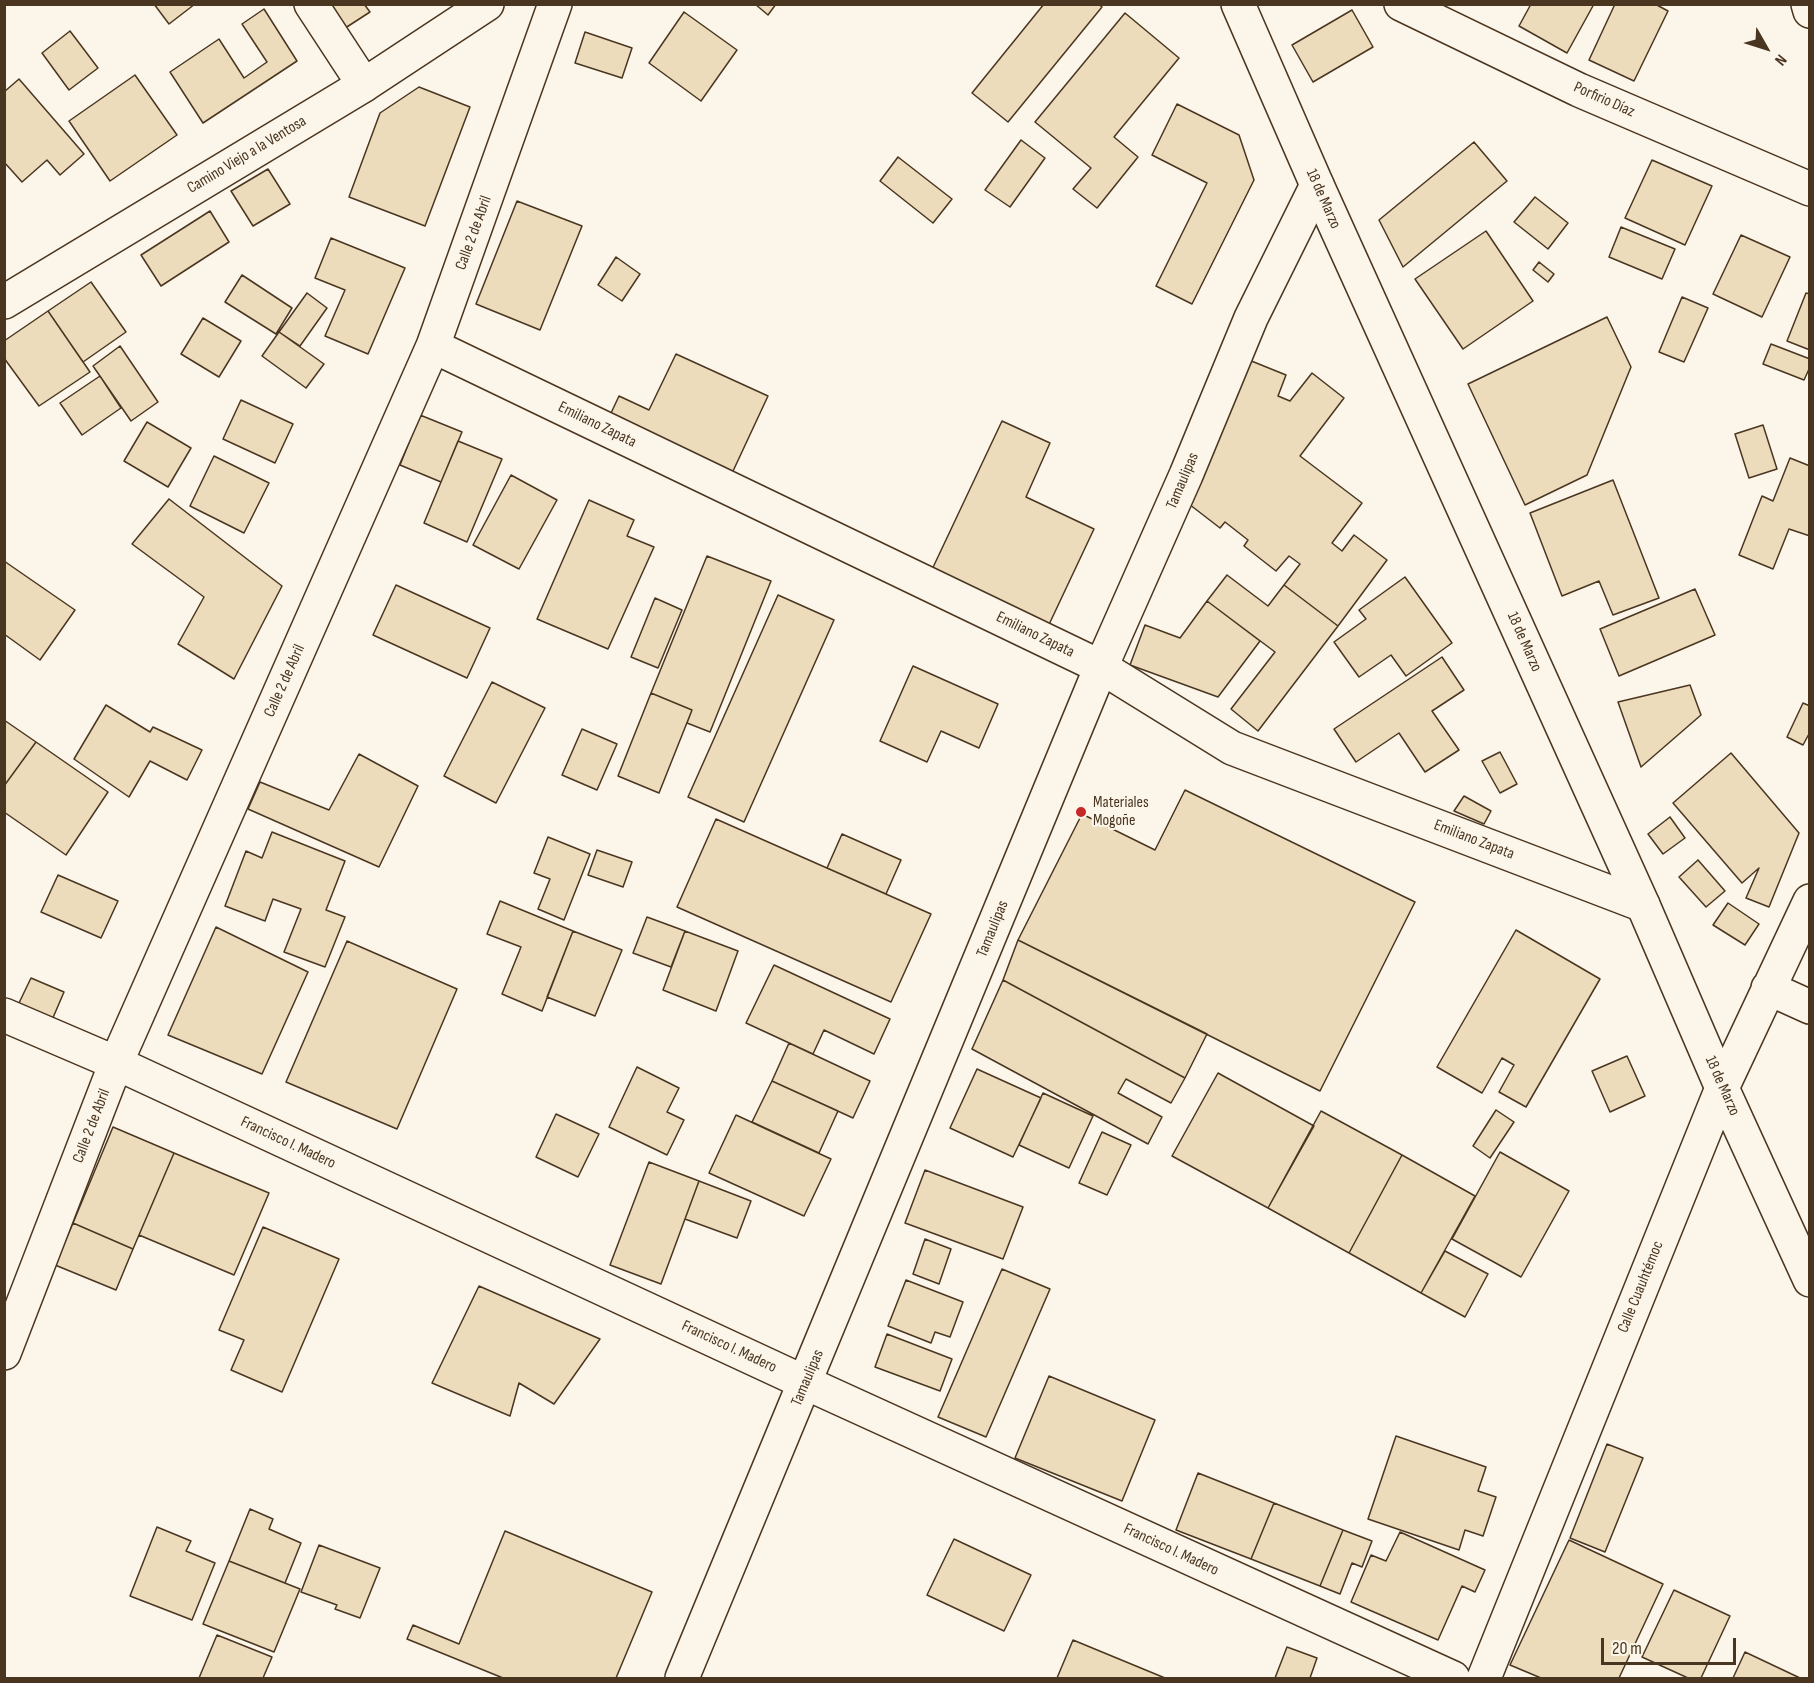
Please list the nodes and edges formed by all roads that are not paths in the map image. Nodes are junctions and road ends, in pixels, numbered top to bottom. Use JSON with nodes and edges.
{"nodes":[{"id":1,"x":310,"y":4,"type":"edge"},
{"id":2,"x":487,"y":4,"type":"edge"},
{"id":3,"x":555,"y":4,"type":"edge"},
{"id":4,"x":1238,"y":4,"type":"edge"},
{"id":5,"x":1401,"y":4,"type":"edge"},
{"id":6,"x":1808,"y":4,"type":"edge"},
{"id":7,"x":1809,"y":11,"type":"edge"},
{"id":8,"x":364,"y":85,"type":"junction"},
{"id":9,"x":1317,"y":185,"type":"junction"},
{"id":10,"x":1809,"y":189,"type":"edge"},
{"id":11,"x":4,"y":302,"type":"edge"},
{"id":12,"x":433,"y":346,"type":"junction"},
{"id":13,"x":1101,"y":667,"type":"junction"},
{"id":14,"x":1809,"y":901,"type":"edge"},
{"id":15,"x":1643,"y":904,"type":"junction"},
{"id":16,"x":1768,"y":988,"type":"junction"},
{"id":17,"x":1809,"y":1008,"type":"edge"},
{"id":18,"x":4,"y":1015,"type":"edge"},
{"id":19,"x":116,"y":1063,"type":"junction"},
{"id":20,"x":1722,"y":1088,"type":"junction"},
{"id":21,"x":1809,"y":1280,"type":"edge"},
{"id":22,"x":4,"y":1353,"type":"edge"},
{"id":23,"x":806,"y":1383,"type":"junction"},
{"id":24,"x":682,"y":1678,"type":"edge"},
{"id":25,"x":1453,"y":1678,"type":"edge"},
{"id":26,"x":1484,"y":1678,"type":"edge"}],
"edges":[{"from":1,"to":8,"type":"street"},
{"from":2,"to":8,"type":"street","name":"Camino Viejo a la Ventosa"},
{"from":3,"to":12,"type":"street","name":"Calle 2 de Abril"},
{"from":4,"to":9,"type":"street","name":"18 de Marzo"},
{"from":5,"to":10,"type":"street","name":"Porfirio Díaz"},
{"from":6,"to":7,"type":"street"},
{"from":8,"to":11,"type":"street","name":"Camino Viejo a la Ventosa"},
{"from":9,"to":13,"type":"street","name":"Tamaulipas"},
{"from":9,"to":15,"type":"street","name":"18 de Marzo"},
{"from":12,"to":13,"type":"street","name":"Emiliano Zapata"},
{"from":12,"to":19,"type":"street","name":"Calle 2 de Abril"},
{"from":13,"to":15,"type":"street","name":"Emiliano Zapata"},
{"from":13,"to":23,"type":"street","name":"Tamaulipas"},
{"from":14,"to":16,"type":"street","name":"Calle Cuauhtémoc"},
{"from":15,"to":20,"type":"street","name":"18 de Marzo"},
{"from":16,"to":17,"type":"street"},
{"from":16,"to":20,"type":"street","name":"Calle Cuauhtémoc"},
{"from":18,"to":19,"type":"street","name":"Francisco I. Madero"},
{"from":19,"to":22,"type":"street","name":"Calle 2 de Abril"},
{"from":19,"to":23,"type":"street","name":"Francisco I. Madero"},
{"from":20,"to":21,"type":"street","name":"18 de Marzo"},
{"from":20,"to":26,"type":"street","name":"Calle Cuauhtémoc"},
{"from":23,"to":24,"type":"street","name":"Tamaulipas"},
{"from":23,"to":25,"type":"street","name":"Francisco I. Madero"}]}
